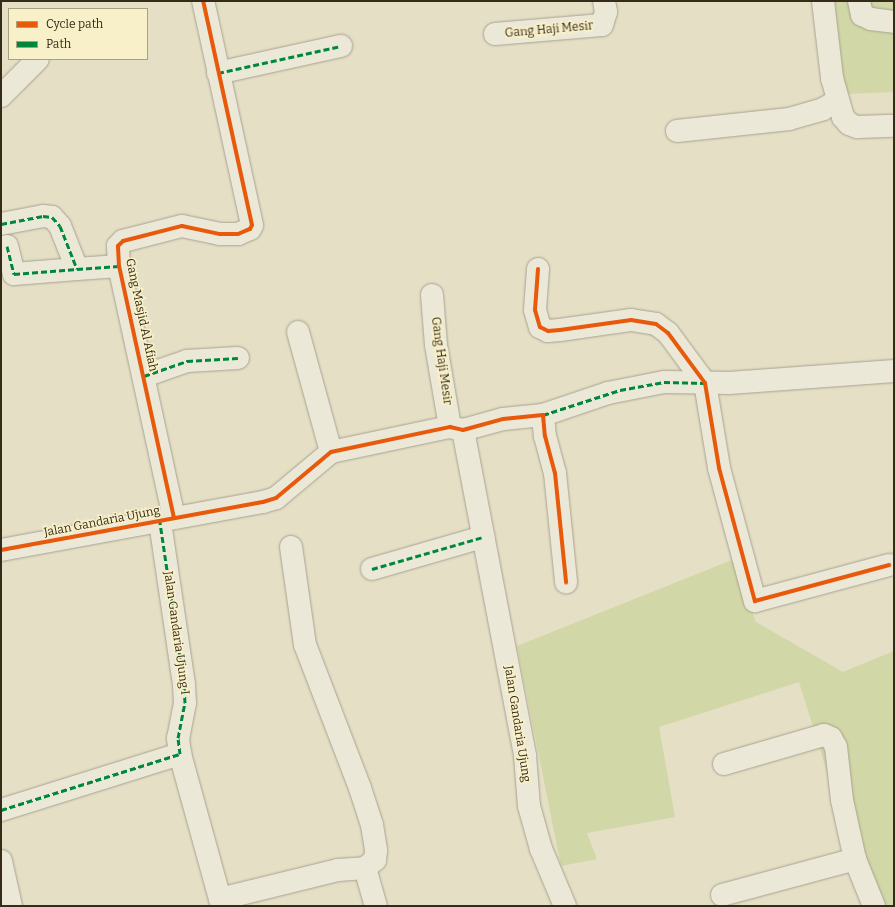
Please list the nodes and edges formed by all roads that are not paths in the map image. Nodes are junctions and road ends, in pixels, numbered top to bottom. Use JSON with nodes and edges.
{"nodes":[{"id":1,"x":203,"y":1,"type":"edge"},
{"id":2,"x":604,"y":1,"type":"edge"},
{"id":3,"x":823,"y":1,"type":"edge"},
{"id":4,"x":859,"y":1,"type":"edge"},
{"id":5,"x":894,"y":22,"type":"edge"},
{"id":6,"x":495,"y":34,"type":"dead end"},
{"id":7,"x":341,"y":46,"type":"dead end"},
{"id":8,"x":37,"y":60,"type":"edge"},
{"id":9,"x":218,"y":74,"type":"junction"},
{"id":10,"x":1,"y":96,"type":"edge"},
{"id":11,"x":837,"y":101,"type":"junction"},
{"id":12,"x":894,"y":126,"type":"edge"},
{"id":13,"x":677,"y":131,"type":"dead end"},
{"id":14,"x":1,"y":224,"type":"edge"},
{"id":15,"x":7,"y":246,"type":"dead end"},
{"id":16,"x":119,"y":266,"type":"junction"},
{"id":17,"x":78,"y":269,"type":"junction"},
{"id":18,"x":538,"y":269,"type":"dead end"},
{"id":19,"x":432,"y":295,"type":"dead end"},
{"id":20,"x":298,"y":332,"type":"dead end"},
{"id":21,"x":238,"y":358,"type":"dead end"},
{"id":22,"x":894,"y":371,"type":"edge"},
{"id":23,"x":144,"y":376,"type":"junction"},
{"id":24,"x":705,"y":383,"type":"junction"},
{"id":25,"x":543,"y":414,"type":"junction"},
{"id":26,"x":456,"y":428,"type":"junction"},
{"id":27,"x":331,"y":452,"type":"junction"},
{"id":28,"x":167,"y":520,"type":"junction"},
{"id":29,"x":483,"y":537,"type":"junction"},
{"id":30,"x":291,"y":547,"type":"dead end"},
{"id":31,"x":1,"y":550,"type":"edge"},
{"id":32,"x":889,"y":565,"type":"dead end"},
{"id":33,"x":372,"y":569,"type":"dead end"},
{"id":34,"x":566,"y":582,"type":"dead end"},
{"id":35,"x":180,"y":754,"type":"junction"},
{"id":36,"x":724,"y":764,"type":"dead end"},
{"id":37,"x":1,"y":810,"type":"edge"},
{"id":38,"x":856,"y":859,"type":"junction"},
{"id":39,"x":1,"y":861,"type":"edge"},
{"id":40,"x":365,"y":868,"type":"junction"},
{"id":41,"x":722,"y":895,"type":"dead end"},
{"id":42,"x":221,"y":902,"type":"edge"},
{"id":43,"x":11,"y":906,"type":"edge"},
{"id":44,"x":376,"y":906,"type":"edge"},
{"id":45,"x":565,"y":906,"type":"edge"},
{"id":46,"x":874,"y":906,"type":"edge"}],
"edges":[{"from":1,"to":9,"type":"street","name":"Gang Masjid Al Afiah"},
{"from":2,"to":6,"type":"street","name":"Gang Haji Mesir"},
{"from":3,"to":11,"type":"street"},
{"from":4,"to":5,"type":"street"},
{"from":7,"to":9,"type":"street"},
{"from":8,"to":10,"type":"street"},
{"from":9,"to":16,"type":"street","name":"Gang Masjid Al Afiah"},
{"from":11,"to":12,"type":"street"},
{"from":11,"to":13,"type":"street"},
{"from":14,"to":17,"type":"street"},
{"from":15,"to":17,"type":"street"},
{"from":16,"to":17,"type":"street"},
{"from":16,"to":23,"type":"street","name":"Gang Masjid Al Afiah"},
{"from":18,"to":24,"type":"street"},
{"from":19,"to":26,"type":"street","name":"Gang Haji Mesir"},
{"from":20,"to":27,"type":"street"},
{"from":21,"to":23,"type":"street"},
{"from":22,"to":24,"type":"street","name":"Jalan Gandaria Ujung"},
{"from":23,"to":28,"type":"street","name":"Gang Masjid Al Afiah"},
{"from":24,"to":25,"type":"street","name":"Jalan Gandaria Ujung"},
{"from":24,"to":32,"type":"street"},
{"from":25,"to":26,"type":"street","name":"Jalan Gandaria Ujung"},
{"from":25,"to":34,"type":"street"},
{"from":26,"to":27,"type":"street","name":"Jalan Gandaria Ujung"},
{"from":26,"to":29,"type":"street","name":"Jalan Gandaria Ujung"},
{"from":27,"to":28,"type":"street","name":"Jalan Gandaria Ujung"},
{"from":28,"to":31,"type":"street","name":"Jalan Gandaria Ujung"},
{"from":28,"to":35,"type":"street","name":"Jalan Gandaria Ujung I"},
{"from":29,"to":33,"type":"street"},
{"from":29,"to":45,"type":"street","name":"Jalan Gandaria Ujung"},
{"from":30,"to":40,"type":"street"},
{"from":35,"to":37,"type":"street"},
{"from":35,"to":42,"type":"street","name":"Jalan Gandaria Ujung I"},
{"from":36,"to":38,"type":"street"},
{"from":38,"to":41,"type":"street"},
{"from":38,"to":46,"type":"street"},
{"from":39,"to":43,"type":"street"},
{"from":40,"to":42,"type":"street"},
{"from":40,"to":44,"type":"street"}]}
